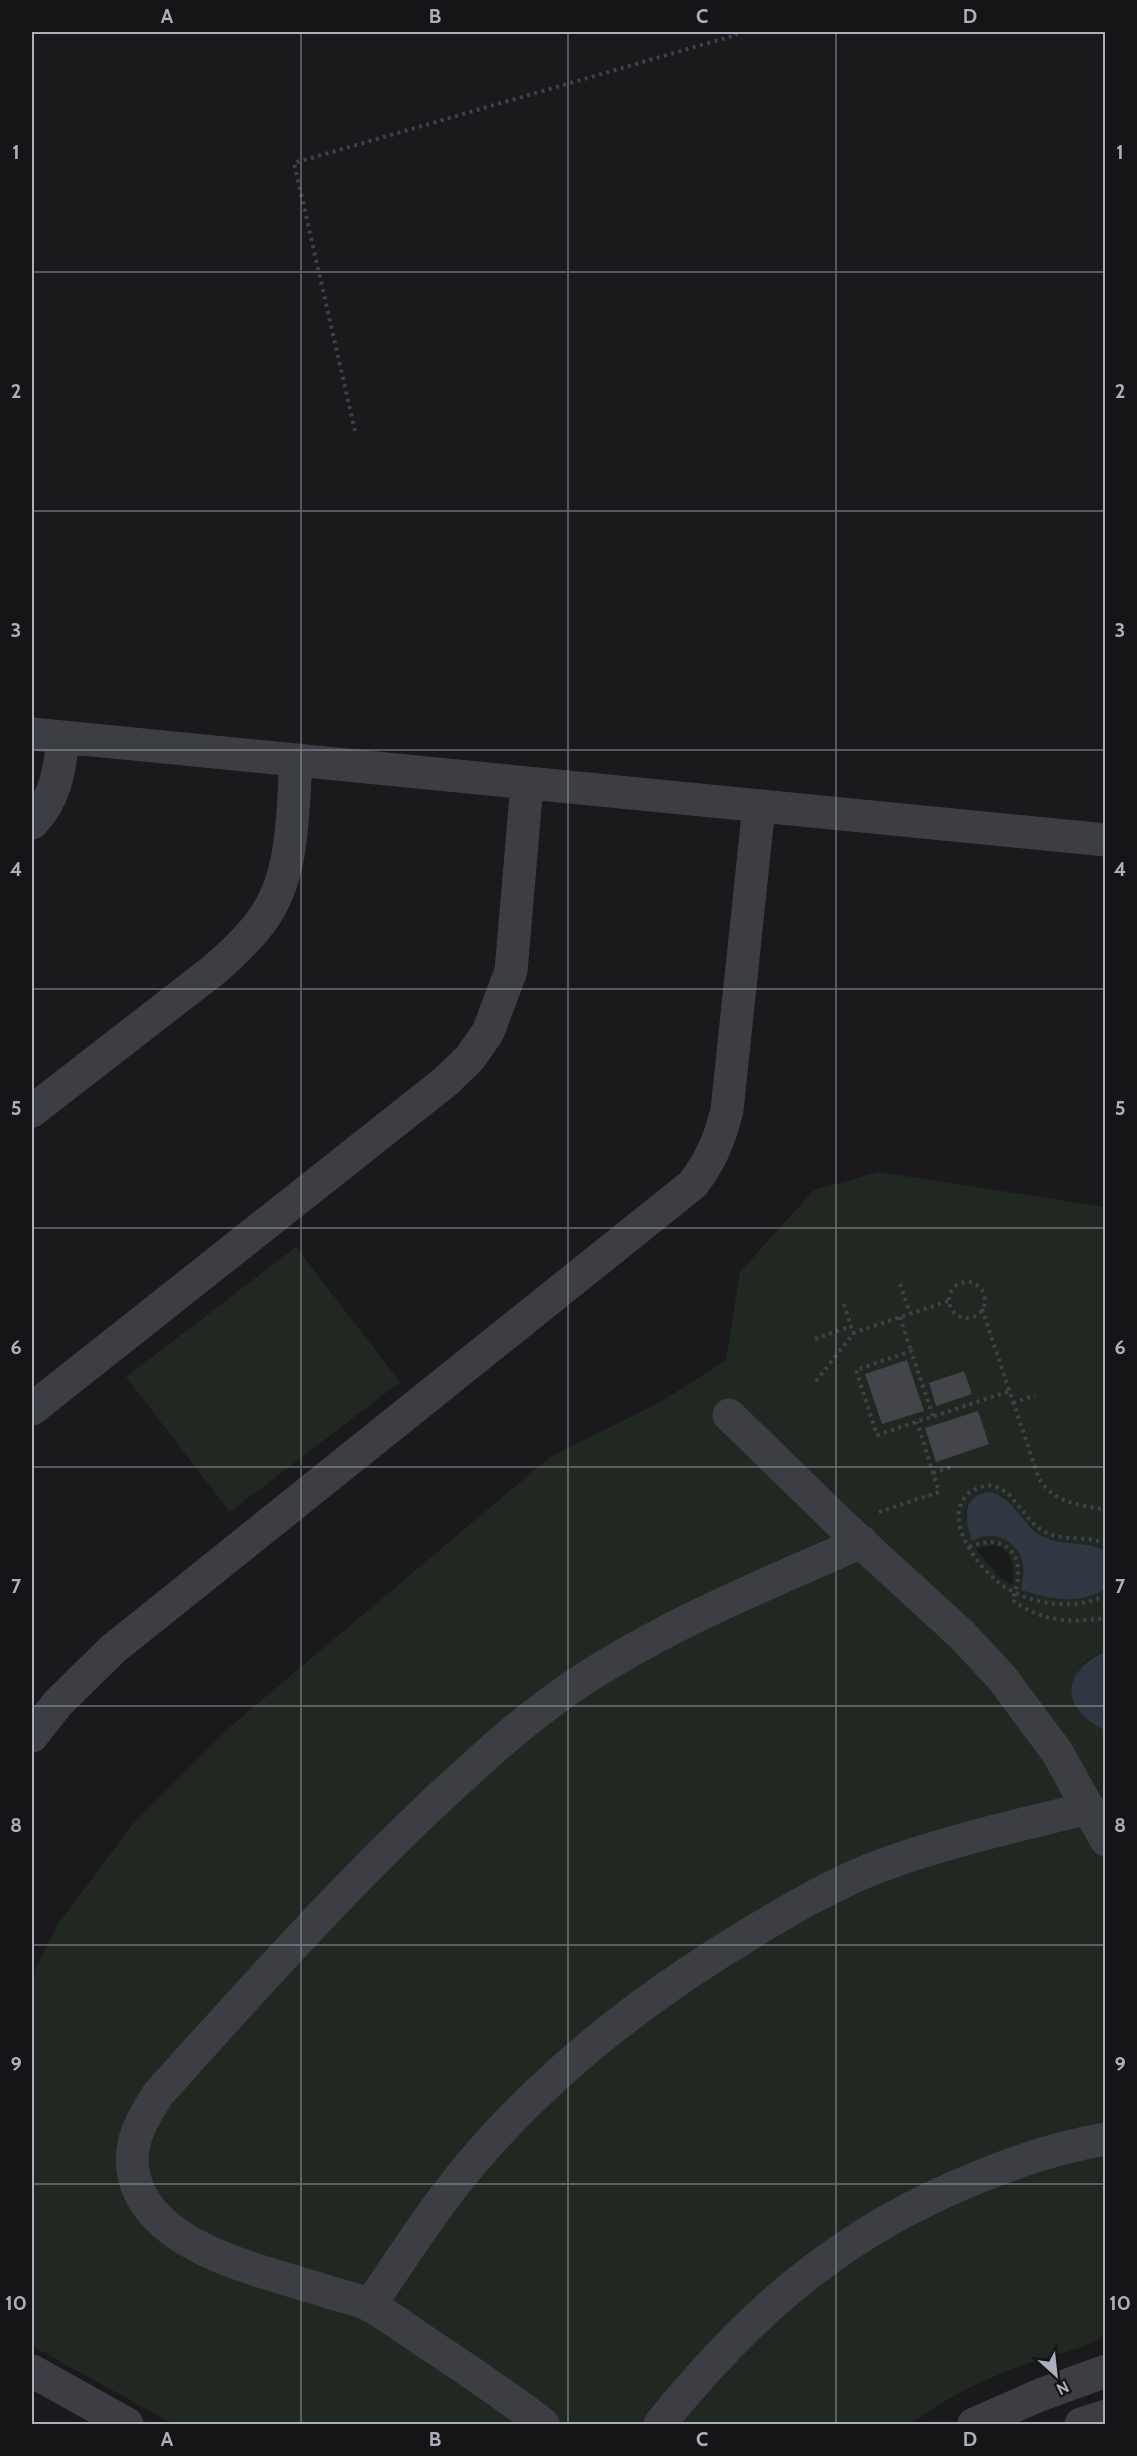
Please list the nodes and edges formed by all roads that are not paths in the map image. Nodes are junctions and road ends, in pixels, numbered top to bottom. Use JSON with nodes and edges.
{"nodes":[{"id":1,"x":47,"y":736,"type":"edge"},
{"id":2,"x":296,"y":761,"type":"junction"},
{"id":3,"x":527,"y":784,"type":"junction"},
{"id":4,"x":759,"y":806,"type":"junction"},
{"id":5,"x":32,"y":823,"type":"edge"},
{"id":6,"x":1106,"y":840,"type":"edge"},
{"id":7,"x":32,"y":1111,"type":"edge"},
{"id":8,"x":32,"y":1409,"type":"edge"},
{"id":9,"x":729,"y":1415,"type":"dead end"},
{"id":10,"x":852,"y":1533,"type":"junction"},
{"id":11,"x":32,"y":1736,"type":"edge"},
{"id":12,"x":1089,"y":1808,"type":"junction"},
{"id":13,"x":1106,"y":1840,"type":"edge"},
{"id":14,"x":1106,"y":2139,"type":"edge"},
{"id":15,"x":370,"y":2305,"type":"junction"},
{"id":16,"x":1106,"y":2370,"type":"edge"},
{"id":17,"x":32,"y":2371,"type":"edge"},
{"id":18,"x":1106,"y":2416,"type":"edge"},
{"id":19,"x":127,"y":2424,"type":"edge"},
{"id":20,"x":543,"y":2424,"type":"edge"},
{"id":21,"x":660,"y":2424,"type":"edge"},
{"id":22,"x":974,"y":2424,"type":"edge"},
{"id":23,"x":1081,"y":2424,"type":"edge"}],
"edges":[{"from":1,"to":2,"type":"street"},
{"from":1,"to":5,"type":"street"},
{"from":2,"to":3,"type":"street"},
{"from":2,"to":7,"type":"street"},
{"from":3,"to":4,"type":"street"},
{"from":3,"to":8,"type":"street"},
{"from":4,"to":6,"type":"street"},
{"from":4,"to":11,"type":"street"},
{"from":9,"to":10,"type":"street"},
{"from":10,"to":12,"type":"street"},
{"from":10,"to":15,"type":"street"},
{"from":12,"to":13,"type":"street"},
{"from":12,"to":15,"type":"street"},
{"from":14,"to":21,"type":"street"},
{"from":15,"to":20,"type":"street"},
{"from":16,"to":22,"type":"street"},
{"from":17,"to":19,"type":"street"},
{"from":18,"to":23,"type":"street"}]}
